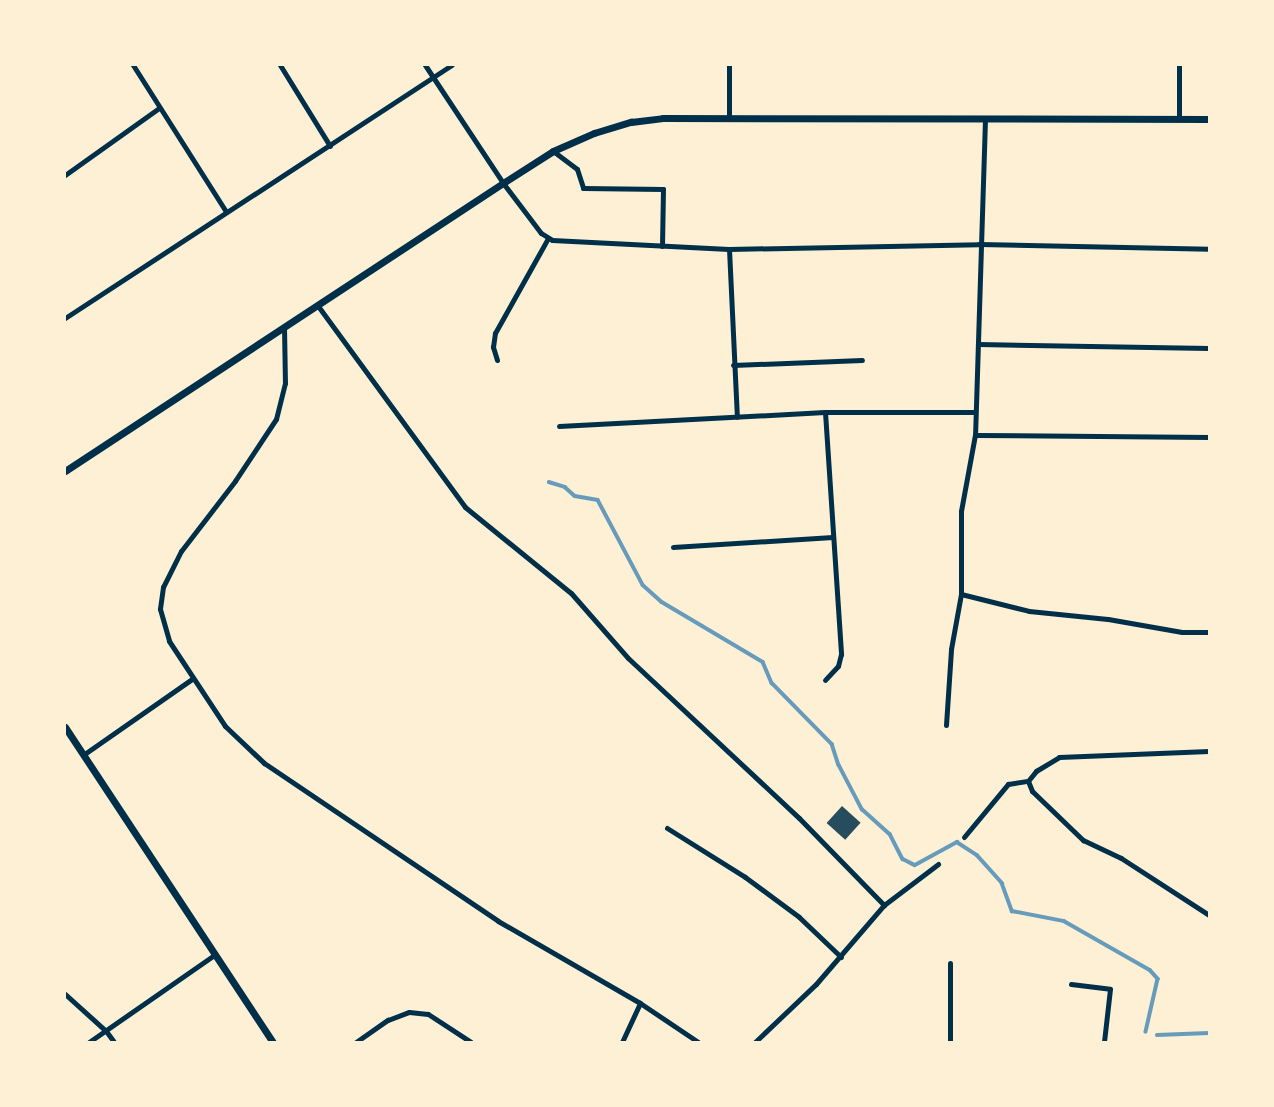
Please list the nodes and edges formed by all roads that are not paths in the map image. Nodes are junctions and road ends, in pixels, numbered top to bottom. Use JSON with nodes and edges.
{"nodes":[{"id":1,"x":133,"y":65,"type":"edge"},
{"id":2,"x":280,"y":65,"type":"edge"},
{"id":3,"x":425,"y":65,"type":"edge"},
{"id":4,"x":452,"y":65,"type":"edge"},
{"id":5,"x":729,"y":65,"type":"edge"},
{"id":6,"x":1179,"y":65,"type":"edge"},
{"id":7,"x":433,"y":78,"type":"junction"},
{"id":8,"x":159,"y":108,"type":"junction"},
{"id":9,"x":729,"y":118,"type":"junction"},
{"id":10,"x":985,"y":119,"type":"junction"},
{"id":11,"x":1179,"y":119,"type":"junction"},
{"id":12,"x":1209,"y":119,"type":"edge"},
{"id":13,"x":330,"y":146,"type":"junction"},
{"id":14,"x":553,"y":151,"type":"junction"},
{"id":15,"x":65,"y":175,"type":"edge"},
{"id":16,"x":503,"y":183,"type":"junction"},
{"id":17,"x":225,"y":210,"type":"junction"},
{"id":18,"x":548,"y":238,"type":"junction"},
{"id":19,"x":979,"y":244,"type":"junction"},
{"id":20,"x":662,"y":246,"type":"junction"},
{"id":21,"x":729,"y":249,"type":"junction"},
{"id":22,"x":1209,"y":249,"type":"edge"},
{"id":23,"x":318,"y":306,"type":"junction"},
{"id":24,"x":65,"y":318,"type":"edge"},
{"id":25,"x":285,"y":327,"type":"junction"},
{"id":26,"x":978,"y":344,"type":"junction"},
{"id":27,"x":1209,"y":348,"type":"edge"},
{"id":28,"x":498,"y":360,"type":"dead end"},
{"id":29,"x":862,"y":360,"type":"dead end"},
{"id":30,"x":733,"y":365,"type":"junction"},
{"id":31,"x":825,"y":412,"type":"junction"},
{"id":32,"x":975,"y":412,"type":"junction"},
{"id":33,"x":737,"y":417,"type":"junction"},
{"id":34,"x":559,"y":426,"type":"dead end"},
{"id":35,"x":975,"y":435,"type":"junction"},
{"id":36,"x":1209,"y":437,"type":"edge"},
{"id":37,"x":65,"y":471,"type":"edge"},
{"id":38,"x":833,"y":537,"type":"junction"},
{"id":39,"x":673,"y":547,"type":"dead end"},
{"id":40,"x":961,"y":594,"type":"junction"},
{"id":41,"x":1209,"y":632,"type":"edge"},
{"id":42,"x":192,"y":679,"type":"junction"},
{"id":43,"x":825,"y":680,"type":"dead end"},
{"id":44,"x":946,"y":725,"type":"dead end"},
{"id":45,"x":65,"y":727,"type":"edge"},
{"id":46,"x":1209,"y":751,"type":"edge"},
{"id":47,"x":83,"y":755,"type":"junction"},
{"id":48,"x":1028,"y":781,"type":"junction"},
{"id":49,"x":667,"y":828,"type":"dead end"},
{"id":50,"x":964,"y":836,"type":"dead end"},
{"id":51,"x":938,"y":864,"type":"dead end"},
{"id":52,"x":884,"y":905,"type":"junction"},
{"id":53,"x":1209,"y":915,"type":"edge"},
{"id":54,"x":214,"y":956,"type":"junction"},
{"id":55,"x":841,"y":957,"type":"junction"},
{"id":56,"x":950,"y":963,"type":"dead end"},
{"id":57,"x":1070,"y":984,"type":"dead end"},
{"id":58,"x":65,"y":994,"type":"edge"},
{"id":59,"x":640,"y":1003,"type":"junction"},
{"id":60,"x":106,"y":1031,"type":"junction"},
{"id":61,"x":89,"y":1042,"type":"edge"},
{"id":62,"x":114,"y":1042,"type":"edge"},
{"id":63,"x":273,"y":1042,"type":"edge"},
{"id":64,"x":356,"y":1042,"type":"edge"},
{"id":65,"x":471,"y":1042,"type":"edge"},
{"id":66,"x":622,"y":1042,"type":"edge"},
{"id":67,"x":698,"y":1042,"type":"edge"},
{"id":68,"x":755,"y":1042,"type":"edge"},
{"id":69,"x":950,"y":1042,"type":"edge"},
{"id":70,"x":1104,"y":1042,"type":"edge"}],
"edges":[{"from":1,"to":8,"type":"street"},
{"from":2,"to":13,"type":"street"},
{"from":3,"to":7,"type":"street"},
{"from":4,"to":7,"type":"street"},
{"from":5,"to":9,"type":"street"},
{"from":6,"to":11,"type":"street"},
{"from":7,"to":13,"type":"street"},
{"from":7,"to":16,"type":"street"},
{"from":8,"to":15,"type":"street"},
{"from":8,"to":17,"type":"street"},
{"from":9,"to":10,"type":"street"},
{"from":9,"to":14,"type":"street"},
{"from":10,"to":11,"type":"street"},
{"from":10,"to":19,"type":"street"},
{"from":11,"to":12,"type":"street"},
{"from":13,"to":17,"type":"street"},
{"from":14,"to":16,"type":"street"},
{"from":14,"to":20,"type":"street"},
{"from":16,"to":18,"type":"street"},
{"from":16,"to":23,"type":"street"},
{"from":17,"to":24,"type":"street"},
{"from":18,"to":20,"type":"street"},
{"from":18,"to":28,"type":"street"},
{"from":19,"to":21,"type":"street"},
{"from":19,"to":22,"type":"street"},
{"from":19,"to":26,"type":"street"},
{"from":20,"to":21,"type":"street"},
{"from":21,"to":30,"type":"street"},
{"from":23,"to":25,"type":"street"},
{"from":23,"to":52,"type":"street"},
{"from":25,"to":37,"type":"street"},
{"from":25,"to":42,"type":"street"},
{"from":26,"to":27,"type":"street"},
{"from":26,"to":32,"type":"street"},
{"from":29,"to":30,"type":"street"},
{"from":30,"to":33,"type":"street"},
{"from":31,"to":32,"type":"street"},
{"from":31,"to":33,"type":"street"},
{"from":31,"to":38,"type":"street"},
{"from":32,"to":35,"type":"street"},
{"from":33,"to":34,"type":"street"},
{"from":35,"to":36,"type":"street"},
{"from":35,"to":40,"type":"street"},
{"from":38,"to":39,"type":"street"},
{"from":38,"to":43,"type":"street"},
{"from":40,"to":41,"type":"street"},
{"from":40,"to":44,"type":"street"},
{"from":42,"to":47,"type":"street"},
{"from":42,"to":59,"type":"street"},
{"from":45,"to":47,"type":"street"},
{"from":46,"to":48,"type":"street"},
{"from":47,"to":54,"type":"street"},
{"from":48,"to":50,"type":"street"},
{"from":48,"to":53,"type":"street"},
{"from":49,"to":55,"type":"street"},
{"from":51,"to":52,"type":"street"},
{"from":52,"to":55,"type":"street"},
{"from":54,"to":60,"type":"street"},
{"from":54,"to":63,"type":"street"},
{"from":55,"to":68,"type":"street"},
{"from":56,"to":69,"type":"street"},
{"from":57,"to":70,"type":"street"},
{"from":58,"to":60,"type":"street"},
{"from":59,"to":66,"type":"street"},
{"from":59,"to":67,"type":"street"},
{"from":60,"to":61,"type":"street"},
{"from":60,"to":62,"type":"street"},
{"from":64,"to":65,"type":"street"}]}
